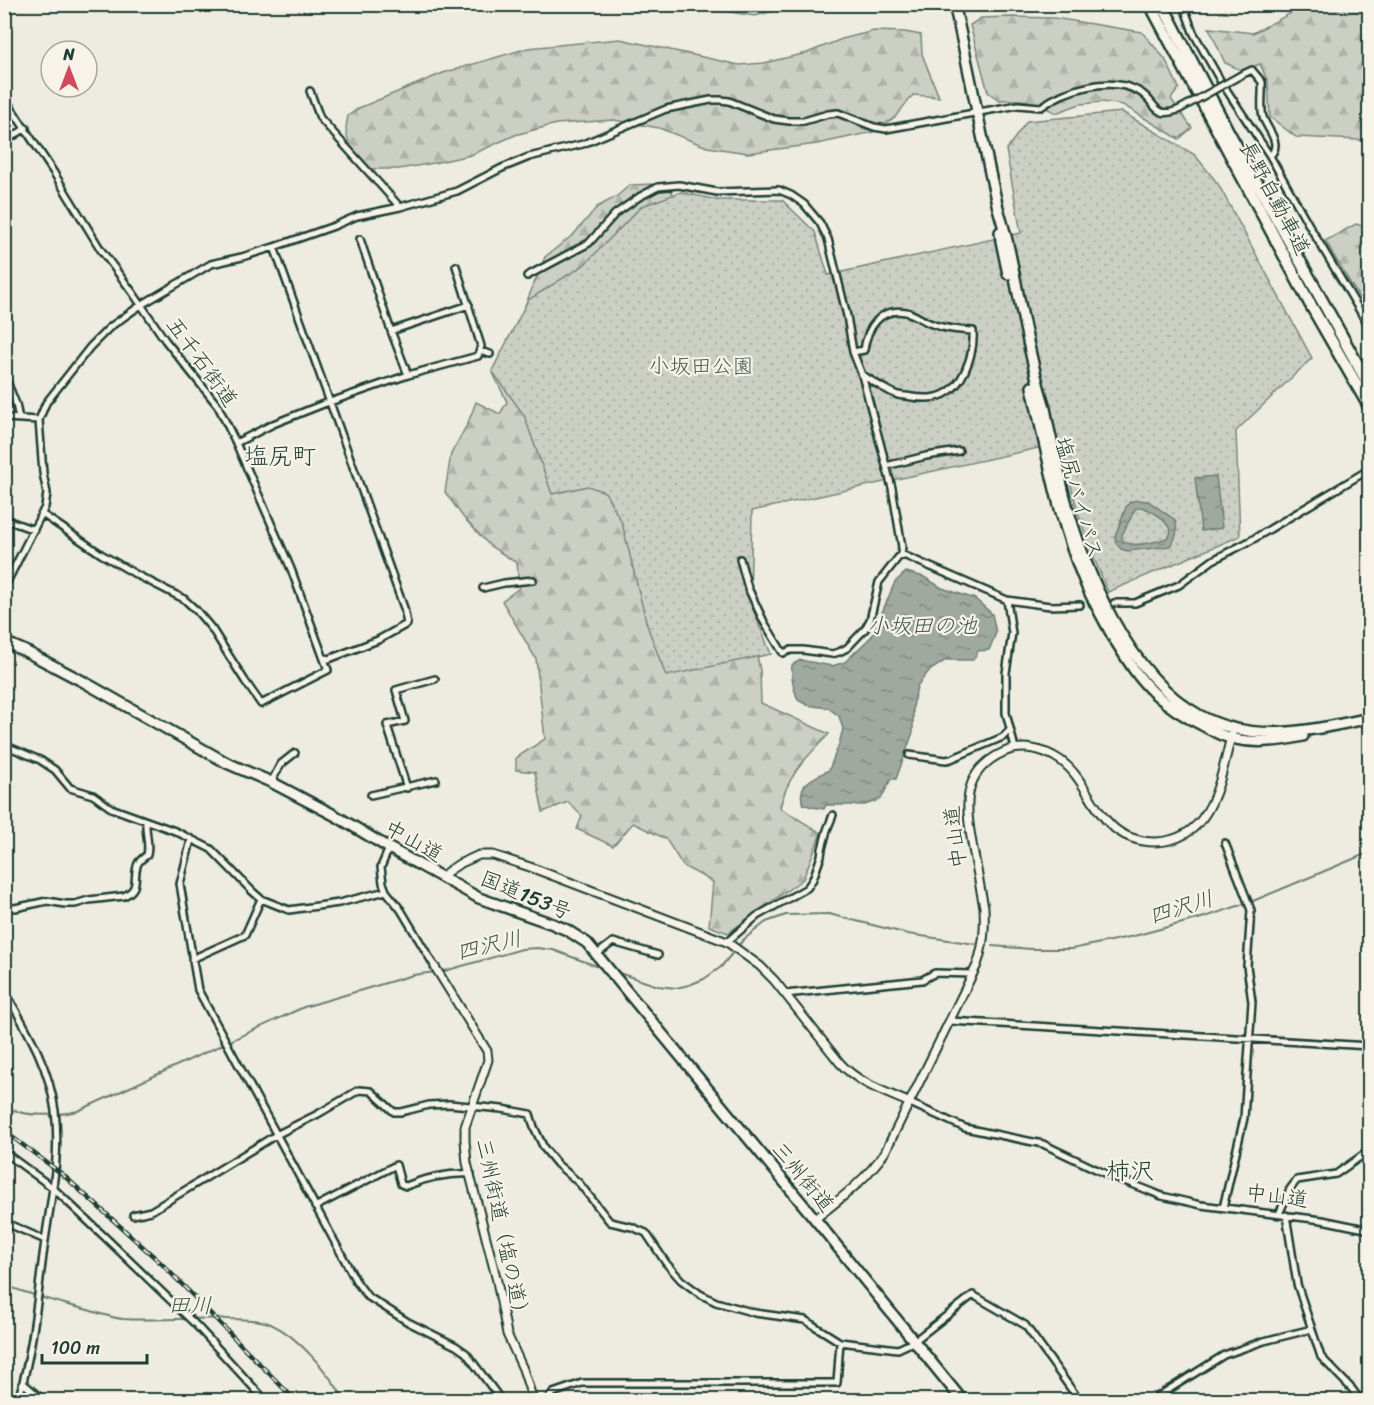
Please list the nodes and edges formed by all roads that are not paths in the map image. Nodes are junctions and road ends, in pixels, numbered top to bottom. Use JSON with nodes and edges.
{"nodes":[{"id":1,"x":954,"y":4,"type":"edge"},
{"id":2,"x":1150,"y":4,"type":"edge"},
{"id":3,"x":1162,"y":4,"type":"edge"},
{"id":4,"x":1183,"y":4,"type":"edge"},
{"id":5,"x":310,"y":91,"type":"dead end"},
{"id":6,"x":4,"y":98,"type":"edge"},
{"id":7,"x":978,"y":112,"type":"junction"},
{"id":8,"x":26,"y":128,"type":"junction"},
{"id":9,"x":4,"y":142,"type":"edge"},
{"id":10,"x":1270,"y":156,"type":"junction"},
{"id":11,"x":400,"y":207,"type":"junction"},
{"id":12,"x":998,"y":207,"type":"junction"},
{"id":13,"x":360,"y":238,"type":"dead end"},
{"id":14,"x":274,"y":247,"type":"junction"},
{"id":15,"x":456,"y":266,"type":"dead end"},
{"id":16,"x":526,"y":276,"type":"dead end"},
{"id":17,"x":141,"y":304,"type":"junction"},
{"id":18,"x":469,"y":305,"type":"junction"},
{"id":19,"x":1370,"y":328,"type":"edge"},
{"id":20,"x":391,"y":331,"type":"junction"},
{"id":21,"x":480,"y":351,"type":"junction"},
{"id":22,"x":853,"y":352,"type":"junction"},
{"id":23,"x":490,"y":354,"type":"dead end"},
{"id":24,"x":4,"y":374,"type":"edge"},
{"id":25,"x":408,"y":375,"type":"junction"},
{"id":26,"x":862,"y":375,"type":"junction"},
{"id":27,"x":1370,"y":387,"type":"edge"},
{"id":28,"x":330,"y":402,"type":"junction"},
{"id":29,"x":1370,"y":408,"type":"edge"},
{"id":30,"x":4,"y":418,"type":"edge"},
{"id":31,"x":19,"y":419,"type":"junction"},
{"id":32,"x":39,"y":420,"type":"junction"},
{"id":33,"x":236,"y":443,"type":"junction"},
{"id":34,"x":959,"y":451,"type":"dead end"},
{"id":35,"x":886,"y":466,"type":"junction"},
{"id":36,"x":1370,"y":469,"type":"edge"},
{"id":37,"x":42,"y":514,"type":"junction"},
{"id":38,"x":4,"y":519,"type":"edge"},
{"id":39,"x":34,"y":530,"type":"junction"},
{"id":40,"x":901,"y":554,"type":"junction"},
{"id":41,"x":740,"y":559,"type":"dead end"},
{"id":42,"x":533,"y":580,"type":"dead end"},
{"id":43,"x":4,"y":588,"type":"edge"},
{"id":44,"x":483,"y":588,"type":"dead end"},
{"id":45,"x":1007,"y":600,"type":"junction"},
{"id":46,"x":1114,"y":603,"type":"tunnel mouth"},
{"id":47,"x":1080,"y":605,"type":"tunnel mouth"},
{"id":48,"x":4,"y":642,"type":"edge"},
{"id":49,"x":325,"y":658,"type":"junction"},
{"id":50,"x":435,"y":679,"type":"dead end"},
{"id":51,"x":1370,"y":719,"type":"edge"},
{"id":52,"x":1233,"y":728,"type":"junction"},
{"id":53,"x":1010,"y":730,"type":"junction"},
{"id":54,"x":1230,"y":738,"type":"junction"},
{"id":55,"x":4,"y":745,"type":"edge"},
{"id":56,"x":1015,"y":748,"type":"junction"},
{"id":57,"x":295,"y":753,"type":"dead end"},
{"id":58,"x":909,"y":755,"type":"dead end"},
{"id":59,"x":436,"y":780,"type":"dead end"},
{"id":60,"x":271,"y":782,"type":"junction"},
{"id":61,"x":407,"y":788,"type":"junction"},
{"id":62,"x":371,"y":795,"type":"dead end"},
{"id":63,"x":833,"y":815,"type":"dead end"},
{"id":64,"x":146,"y":821,"type":"junction"},
{"id":65,"x":191,"y":840,"type":"junction"},
{"id":66,"x":1225,"y":843,"type":"dead end"},
{"id":67,"x":389,"y":848,"type":"junction"},
{"id":68,"x":443,"y":878,"type":"junction"},
{"id":69,"x":386,"y":891,"type":"junction"},
{"id":70,"x":261,"y":899,"type":"junction"},
{"id":71,"x":4,"y":907,"type":"edge"},
{"id":72,"x":729,"y":944,"type":"junction"},
{"id":73,"x":658,"y":955,"type":"dead end"},
{"id":74,"x":600,"y":957,"type":"junction"},
{"id":75,"x":192,"y":959,"type":"junction"},
{"id":76,"x":435,"y":968,"type":"joint"},
{"id":77,"x":973,"y":974,"type":"junction"},
{"id":78,"x":615,"y":976,"type":"joint"},
{"id":79,"x":4,"y":990,"type":"edge"},
{"id":80,"x":785,"y":994,"type":"junction"},
{"id":81,"x":950,"y":1021,"type":"junction"},
{"id":82,"x":1249,"y":1039,"type":"junction"},
{"id":83,"x":1370,"y":1046,"type":"edge"},
{"id":84,"x":910,"y":1103,"type":"junction"},
{"id":85,"x":472,"y":1106,"type":"junction"},
{"id":86,"x":276,"y":1135,"type":"junction"},
{"id":87,"x":1370,"y":1150,"type":"edge"},
{"id":88,"x":4,"y":1152,"type":"edge"},
{"id":89,"x":471,"y":1174,"type":"junction"},
{"id":90,"x":53,"y":1188,"type":"junction"},
{"id":91,"x":315,"y":1207,"type":"junction"},
{"id":92,"x":1223,"y":1208,"type":"junction"},
{"id":93,"x":1279,"y":1214,"type":"junction"},
{"id":94,"x":133,"y":1215,"type":"dead end"},
{"id":95,"x":1286,"y":1215,"type":"junction"},
{"id":96,"x":815,"y":1219,"type":"junction"},
{"id":97,"x":4,"y":1222,"type":"edge"},
{"id":98,"x":1370,"y":1230,"type":"edge"},
{"id":99,"x":45,"y":1240,"type":"junction"},
{"id":100,"x":1311,"y":1327,"type":"junction"},
{"id":101,"x":840,"y":1342,"type":"junction"},
{"id":102,"x":913,"y":1342,"type":"junction"},
{"id":103,"x":23,"y":1383,"type":"junction"},
{"id":104,"x":18,"y":1401,"type":"edge"},
{"id":105,"x":43,"y":1401,"type":"edge"},
{"id":106,"x":265,"y":1401,"type":"edge"},
{"id":107,"x":501,"y":1401,"type":"edge"},
{"id":108,"x":533,"y":1401,"type":"edge"},
{"id":109,"x":548,"y":1401,"type":"edge"},
{"id":110,"x":962,"y":1401,"type":"edge"},
{"id":111,"x":1079,"y":1401,"type":"edge"},
{"id":112,"x":1152,"y":1401,"type":"edge"},
{"id":113,"x":1360,"y":1401,"type":"edge"}],
"edges":[{"from":1,"to":7,"type":"highway","name":"塩尻バイパス"},
{"from":2,"to":29,"type":"highway","name":"長野自動車道"},
{"from":3,"to":27,"type":"highway","name":"長野自動車道"},
{"from":4,"to":10,"type":"street"},
{"from":5,"to":11,"type":"street"},
{"from":6,"to":8,"type":"street","name":"五千石街道"},
{"from":7,"to":10,"type":"street","bridge":true},
{"from":7,"to":11,"type":"street"},
{"from":7,"to":12,"type":"highway","name":"塩尻バイパス"},
{"from":8,"to":9,"type":"street"},
{"from":8,"to":17,"type":"street","name":"五千石街道"},
{"from":10,"to":19,"type":"street"},
{"from":11,"to":14,"type":"street"},
{"from":12,"to":52,"type":"highway","name":"塩尻バイパス"},
{"from":12,"to":54,"type":"highway","name":"塩尻バイパス"},
{"from":13,"to":20,"type":"street"},
{"from":14,"to":17,"type":"street"},
{"from":14,"to":28,"type":"street"},
{"from":15,"to":18,"type":"street"},
{"from":16,"to":22,"type":"street"},
{"from":17,"to":32,"type":"street"},
{"from":17,"to":33,"type":"street","name":"五千石街道"},
{"from":18,"to":20,"type":"street"},
{"from":18,"to":21,"type":"street"},
{"from":20,"to":25,"type":"street"},
{"from":21,"to":23,"type":"street"},
{"from":21,"to":25,"type":"street"},
{"from":22,"to":26,"type":"street"},
{"from":22,"to":26,"type":"street"},
{"from":24,"to":31,"type":"street"},
{"from":25,"to":28,"type":"street"},
{"from":26,"to":35,"type":"street"},
{"from":28,"to":33,"type":"street"},
{"from":28,"to":49,"type":"street"},
{"from":30,"to":31,"type":"street"},
{"from":31,"to":32,"type":"street"},
{"from":32,"to":37,"type":"street"},
{"from":33,"to":49,"type":"street","name":"五千石街道"},
{"from":34,"to":35,"type":"street"},
{"from":35,"to":40,"type":"street"},
{"from":36,"to":46,"type":"street"},
{"from":37,"to":39,"type":"street"},
{"from":37,"to":49,"type":"street","name":"五千石街道"},
{"from":38,"to":39,"type":"street"},
{"from":39,"to":43,"type":"street"},
{"from":40,"to":41,"type":"street"},
{"from":40,"to":45,"type":"street"},
{"from":42,"to":44,"type":"street"},
{"from":45,"to":47,"type":"street"},
{"from":45,"to":53,"type":"street"},
{"from":48,"to":60,"type":"highway","name":"中山道"},
{"from":50,"to":61,"type":"street"},
{"from":51,"to":52,"type":"highway"},
{"from":51,"to":54,"type":"highway"},
{"from":52,"to":54,"type":"street"},
{"from":53,"to":56,"type":"street"},
{"from":53,"to":58,"type":"street"},
{"from":54,"to":56,"type":"street"},
{"from":55,"to":64,"type":"street"},
{"from":56,"to":77,"type":"street","name":"中山道"},
{"from":57,"to":60,"type":"street"},
{"from":59,"to":61,"type":"street"},
{"from":60,"to":67,"type":"highway","name":"中山道"},
{"from":61,"to":62,"type":"street"},
{"from":63,"to":72,"type":"street"},
{"from":64,"to":65,"type":"street"},
{"from":64,"to":71,"type":"street"},
{"from":65,"to":70,"type":"street"},
{"from":65,"to":75,"type":"street"},
{"from":66,"to":82,"type":"street"},
{"from":67,"to":68,"type":"highway","name":"中山道"},
{"from":67,"to":69,"type":"street"},
{"from":68,"to":72,"type":"street","name":"中山道"},
{"from":68,"to":74,"type":"highway","name":"国道153号"},
{"from":69,"to":70,"type":"street"},
{"from":69,"to":76,"type":"street","name":"三州街道（塩の道）"},
{"from":70,"to":75,"type":"street"},
{"from":72,"to":80,"type":"street","name":"中山道"},
{"from":73,"to":74,"type":"street"},
{"from":74,"to":78,"type":"highway","name":"国道153号"},
{"from":75,"to":86,"type":"street"},
{"from":76,"to":85,"type":"street","name":"三州街道（塩の道）"},
{"from":77,"to":80,"type":"street"},
{"from":77,"to":81,"type":"street","name":"中山道"},
{"from":78,"to":96,"type":"highway","name":"三州街道"},
{"from":79,"to":90,"type":"street"},
{"from":80,"to":84,"type":"street","name":"中山道"},
{"from":81,"to":82,"type":"street"},
{"from":81,"to":84,"type":"street","name":"中山道"},
{"from":82,"to":83,"type":"street"},
{"from":82,"to":92,"type":"street"},
{"from":84,"to":92,"type":"street","name":"中山道"},
{"from":84,"to":96,"type":"street"},
{"from":85,"to":86,"type":"street"},
{"from":85,"to":89,"type":"street","name":"三州街道（塩の道）"},
{"from":85,"to":101,"type":"street"},
{"from":86,"to":91,"type":"street"},
{"from":86,"to":94,"type":"street"},
{"from":87,"to":93,"type":"street"},
{"from":88,"to":90,"type":"street"},
{"from":89,"to":91,"type":"street"},
{"from":89,"to":108,"type":"street","name":"三州街道（塩の道）"},
{"from":90,"to":99,"type":"street"},
{"from":90,"to":106,"type":"street"},
{"from":91,"to":107,"type":"street"},
{"from":92,"to":93,"type":"street","name":"中山道"},
{"from":93,"to":95,"type":"street","name":"中山道"},
{"from":95,"to":98,"type":"street","name":"中山道"},
{"from":95,"to":100,"type":"street"},
{"from":96,"to":102,"type":"highway","name":"三州街道"},
{"from":97,"to":99,"type":"street"},
{"from":99,"to":103,"type":"street"},
{"from":100,"to":112,"type":"street"},
{"from":100,"to":113,"type":"street"},
{"from":101,"to":102,"type":"street"},
{"from":101,"to":109,"type":"street"},
{"from":102,"to":110,"type":"highway","name":"三州街道"},
{"from":102,"to":111,"type":"street"},
{"from":103,"to":104,"type":"street"},
{"from":103,"to":105,"type":"street"}]}
